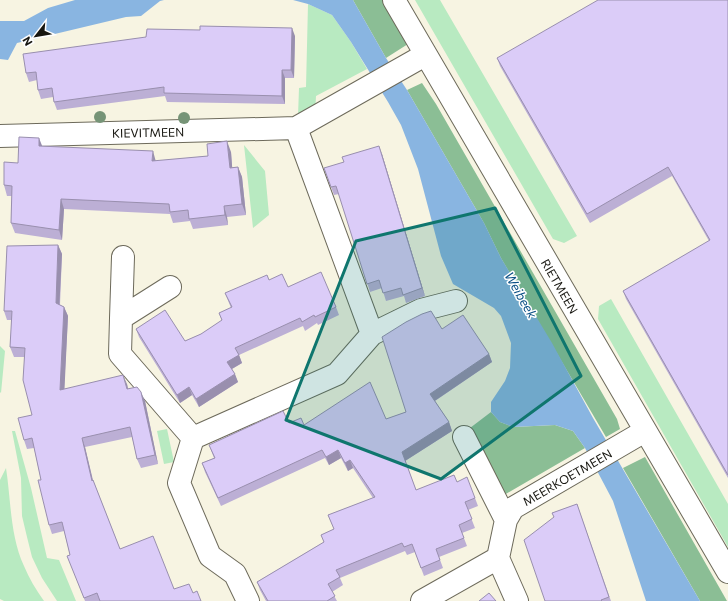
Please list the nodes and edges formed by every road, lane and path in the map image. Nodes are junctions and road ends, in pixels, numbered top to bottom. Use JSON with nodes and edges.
{"nodes":[{"id":1,"x":394,"y":0,"type":"edge"},
{"id":2,"x":425,"y":55,"type":"junction"},
{"id":3,"x":296,"y":128,"type":"junction"},
{"id":4,"x":0,"y":136,"type":"edge"},
{"id":5,"x":123,"y":257,"type":"dead end"},
{"id":6,"x":170,"y":287,"type":"dead end"},
{"id":7,"x":456,"y":301,"type":"dead end"},
{"id":8,"x":121,"y":318,"type":"junction"},
{"id":9,"x":372,"y":334,"type":"junction"},
{"id":10,"x":645,"y":431,"type":"junction"},
{"id":11,"x":464,"y":437,"type":"dead end"},
{"id":12,"x":193,"y":438,"type":"junction"},
{"id":13,"x":506,"y":520,"type":"junction"},
{"id":14,"x":498,"y":558,"type":"junction"},
{"id":15,"x":728,"y":572,"type":"edge"},
{"id":16,"x":248,"y":601,"type":"edge"},
{"id":17,"x":422,"y":601,"type":"edge"},
{"id":18,"x":517,"y":601,"type":"edge"}],
"edges":[{"from":1,"to":2,"type":"street","name":"RIETMEEN"},
{"from":2,"to":3,"type":"street","name":"KIEVITMEEN"},
{"from":2,"to":10,"type":"street","name":"RIETMEEN"},
{"from":3,"to":4,"type":"street","name":"KIEVITMEEN"},
{"from":3,"to":9,"type":"street"},
{"from":5,"to":8,"type":"street"},
{"from":6,"to":8,"type":"street"},
{"from":7,"to":9,"type":"street"},
{"from":8,"to":12,"type":"street"},
{"from":9,"to":12,"type":"street"},
{"from":10,"to":13,"type":"street","name":"MEERKOETMEEN"},
{"from":10,"to":15,"type":"street","name":"RIETMEEN"},
{"from":11,"to":13,"type":"street"},
{"from":12,"to":16,"type":"street"},
{"from":13,"to":14,"type":"street","name":"MEERKOETMEEN"},
{"from":14,"to":17,"type":"street"},
{"from":14,"to":18,"type":"street"}]}
